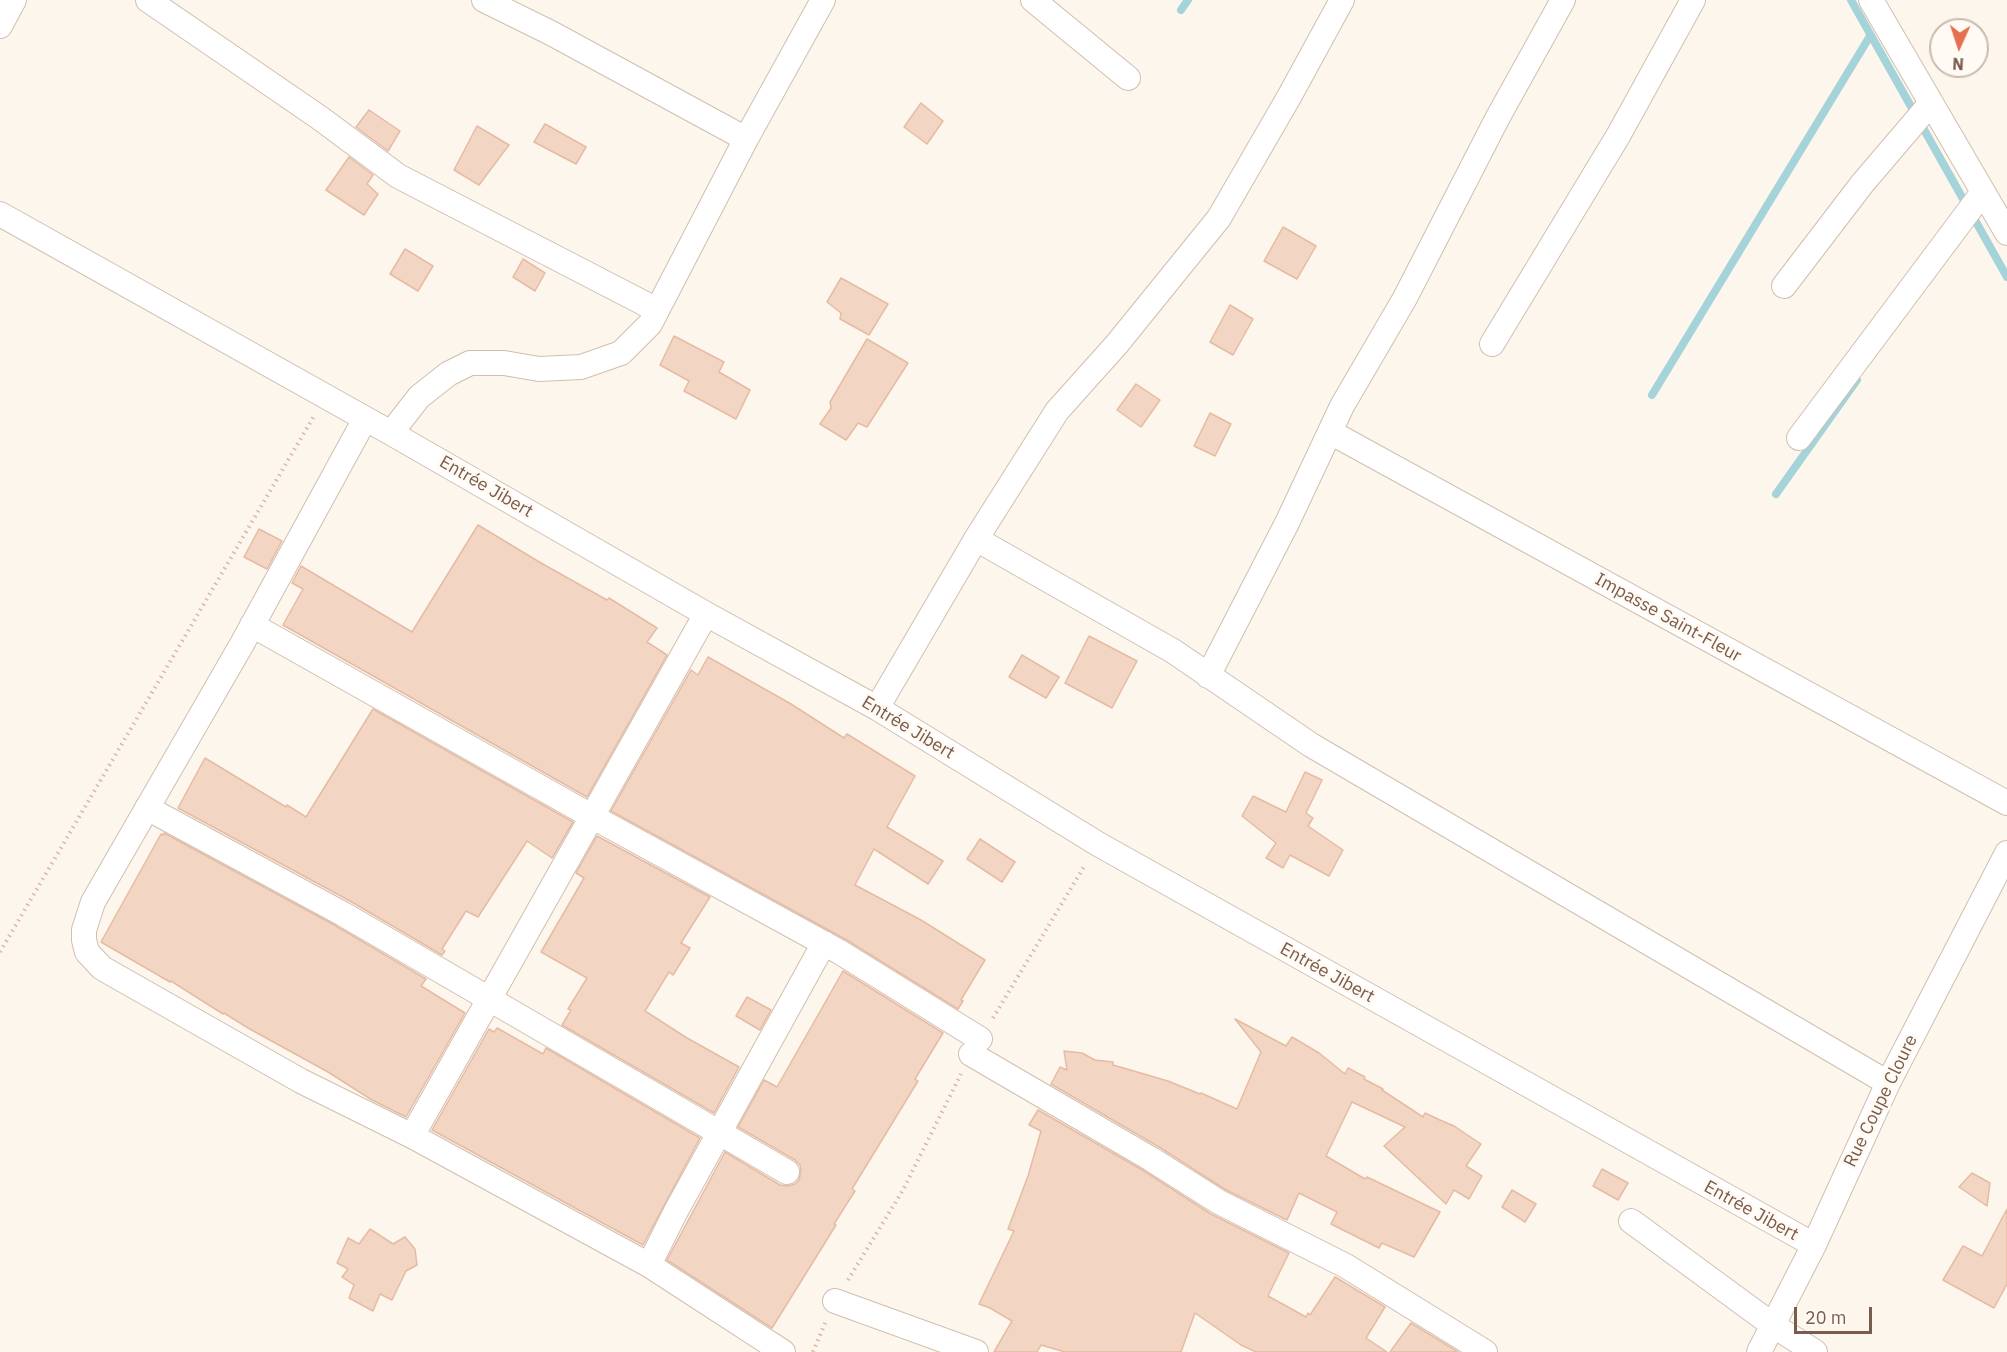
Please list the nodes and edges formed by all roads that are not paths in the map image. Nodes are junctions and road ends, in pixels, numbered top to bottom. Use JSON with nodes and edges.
{"nodes":[{"id":1,"x":14,"y":0,"type":"edge"},
{"id":2,"x":148,"y":0,"type":"edge"},
{"id":3,"x":484,"y":0,"type":"edge"},
{"id":4,"x":823,"y":0,"type":"edge"},
{"id":5,"x":1033,"y":0,"type":"edge"},
{"id":6,"x":1342,"y":0,"type":"edge"},
{"id":7,"x":1563,"y":0,"type":"edge"},
{"id":8,"x":1693,"y":0,"type":"edge"},
{"id":9,"x":1871,"y":0,"type":"edge"},
{"id":10,"x":0,"y":26,"type":"edge"},
{"id":11,"x":1128,"y":78,"type":"dead end"},
{"id":12,"x":1931,"y":103,"type":"junction"},
{"id":13,"x":746,"y":139,"type":"junction"},
{"id":14,"x":1983,"y":192,"type":"junction"},
{"id":15,"x":0,"y":214,"type":"edge"},
{"id":16,"x":2007,"y":233,"type":"edge"},
{"id":17,"x":1784,"y":286,"type":"dead end"},
{"id":18,"x":657,"y":310,"type":"junction"},
{"id":19,"x":1492,"y":344,"type":"dead end"},
{"id":20,"x":365,"y":419,"type":"junction"},
{"id":21,"x":1330,"y":432,"type":"junction"},
{"id":22,"x":391,"y":433,"type":"junction"},
{"id":23,"x":1799,"y":438,"type":"dead end"},
{"id":24,"x":975,"y":539,"type":"junction"},
{"id":25,"x":706,"y":614,"type":"junction"},
{"id":26,"x":252,"y":625,"type":"junction"},
{"id":27,"x":1209,"y":676,"type":"junction"},
{"id":28,"x":877,"y":708,"type":"junction"},
{"id":29,"x":2007,"y":803,"type":"edge"},
{"id":30,"x":147,"y":808,"type":"junction"},
{"id":31,"x":593,"y":817,"type":"junction"},
{"id":32,"x":2007,"y":853,"type":"edge"},
{"id":33,"x":824,"y":943,"type":"junction"},
{"id":34,"x":491,"y":999,"type":"junction"},
{"id":35,"x":1888,"y":1083,"type":"junction"},
{"id":36,"x":719,"y":1134,"type":"junction"},
{"id":37,"x":412,"y":1136,"type":"junction"},
{"id":38,"x":787,"y":1172,"type":"dead end"},
{"id":39,"x":1631,"y":1221,"type":"dead end"},
{"id":40,"x":1814,"y":1245,"type":"junction"},
{"id":41,"x":649,"y":1265,"type":"junction"},
{"id":42,"x":835,"y":1301,"type":"road end"},
{"id":43,"x":1774,"y":1326,"type":"junction"},
{"id":44,"x":783,"y":1352,"type":"edge"},
{"id":45,"x":976,"y":1352,"type":"edge"},
{"id":46,"x":1485,"y":1352,"type":"edge"},
{"id":47,"x":1759,"y":1352,"type":"edge"},
{"id":48,"x":1815,"y":1352,"type":"edge"}],
"edges":[{"from":1,"to":10,"type":"street"},
{"from":2,"to":18,"type":"street"},
{"from":3,"to":13,"type":"street"},
{"from":4,"to":13,"type":"street"},
{"from":5,"to":11,"type":"street"},
{"from":6,"to":24,"type":"street"},
{"from":7,"to":21,"type":"street"},
{"from":8,"to":19,"type":"street"},
{"from":9,"to":12,"type":"street"},
{"from":12,"to":14,"type":"street"},
{"from":12,"to":17,"type":"street"},
{"from":13,"to":18,"type":"street"},
{"from":14,"to":16,"type":"street"},
{"from":14,"to":23,"type":"street"},
{"from":15,"to":20,"type":"street","name":"Entrée Jibert"},
{"from":18,"to":22,"type":"street"},
{"from":20,"to":22,"type":"street","name":"Entrée Jibert"},
{"from":20,"to":26,"type":"street"},
{"from":21,"to":27,"type":"street"},
{"from":21,"to":29,"type":"street","name":"Impasse Saint-Fleur"},
{"from":22,"to":25,"type":"street","name":"Entrée Jibert"},
{"from":24,"to":27,"type":"street"},
{"from":24,"to":28,"type":"street"},
{"from":25,"to":28,"type":"street","name":"Entrée Jibert"},
{"from":25,"to":31,"type":"street"},
{"from":26,"to":30,"type":"street"},
{"from":26,"to":31,"type":"street"},
{"from":27,"to":35,"type":"street"},
{"from":28,"to":40,"type":"street","name":"Entrée Jibert"},
{"from":30,"to":34,"type":"street"},
{"from":30,"to":37,"type":"street"},
{"from":31,"to":33,"type":"street"},
{"from":31,"to":34,"type":"street"},
{"from":32,"to":35,"type":"street","name":"Rue Coupe Cloure"},
{"from":33,"to":36,"type":"street"},
{"from":33,"to":46,"type":"street"},
{"from":34,"to":36,"type":"street"},
{"from":34,"to":37,"type":"street"},
{"from":35,"to":40,"type":"street","name":"Rue Coupe Cloure"},
{"from":36,"to":38,"type":"street"},
{"from":36,"to":41,"type":"street"},
{"from":37,"to":41,"type":"street"},
{"from":39,"to":43,"type":"street"},
{"from":40,"to":43,"type":"street","name":"Rue Coupe Cloure"},
{"from":41,"to":44,"type":"street"},
{"from":42,"to":45,"type":"street"},
{"from":43,"to":47,"type":"street","name":"Rue Coupe Cloure"},
{"from":43,"to":48,"type":"street"}]}
